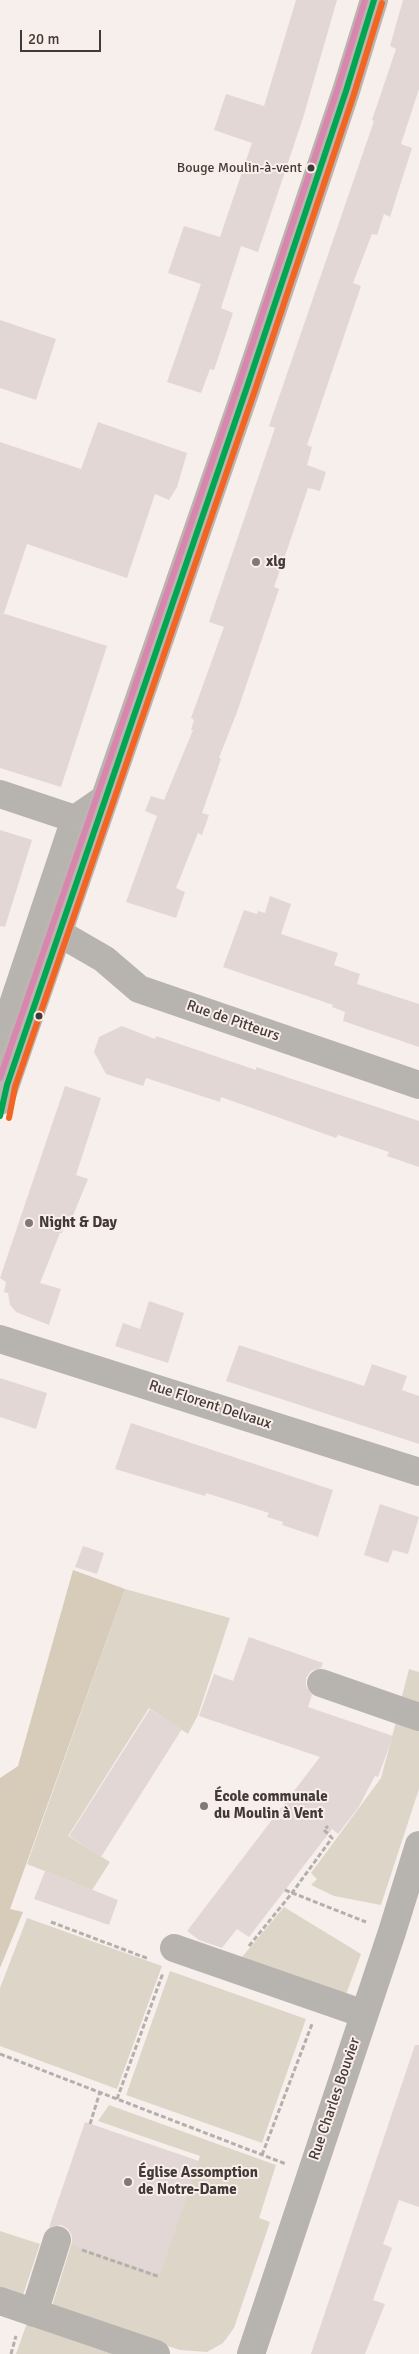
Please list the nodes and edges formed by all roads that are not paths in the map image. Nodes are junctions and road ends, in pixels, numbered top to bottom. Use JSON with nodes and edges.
{"nodes":[{"id":1,"x":374,"y":0,"type":"edge"},
{"id":2,"x":0,"y":794,"type":"edge"},
{"id":3,"x":85,"y":823,"type":"junction"},
{"id":4,"x":59,"y":932,"type":"junction"},
{"id":5,"x":0,"y":1044,"type":"edge"},
{"id":6,"x":419,"y":1085,"type":"edge"},
{"id":7,"x":3,"y":1093,"type":"edge"},
{"id":8,"x":0,"y":1116,"type":"edge"},
{"id":9,"x":0,"y":1339,"type":"edge"},
{"id":10,"x":419,"y":1472,"type":"edge"},
{"id":11,"x":321,"y":1683,"type":"dead end"},
{"id":12,"x":419,"y":1717,"type":"edge"},
{"id":13,"x":419,"y":1845,"type":"edge"},
{"id":14,"x":166,"y":1959,"type":"road end"},
{"id":15,"x":364,"y":2014,"type":"junction"},
{"id":16,"x":56,"y":2240,"type":"road end"},
{"id":17,"x":0,"y":2301,"type":"edge"},
{"id":18,"x":34,"y":2313,"type":"junction"},
{"id":19,"x":156,"y":2354,"type":"edge"},
{"id":20,"x":251,"y":2354,"type":"edge"}],
"edges":[{"from":1,"to":3,"type":"main road"},
{"from":2,"to":3,"type":"street"},
{"from":3,"to":4,"type":"main road"},
{"from":3,"to":5,"type":"street"},
{"from":4,"to":6,"type":"street","name":"Rue de Pitteurs"},
{"from":4,"to":7,"type":"main road"},
{"from":7,"to":8,"type":"main road"},
{"from":9,"to":10,"type":"street","name":"Rue Florent Delvaux"},
{"from":11,"to":12,"type":"street"},
{"from":13,"to":15,"type":"street","name":"Rue Charles Bouvier"},
{"from":14,"to":15,"type":"street"},
{"from":15,"to":20,"type":"street","name":"Rue Charles Bouvier"},
{"from":16,"to":18,"type":"street"},
{"from":17,"to":18,"type":"street"},
{"from":18,"to":19,"type":"street"}]}
